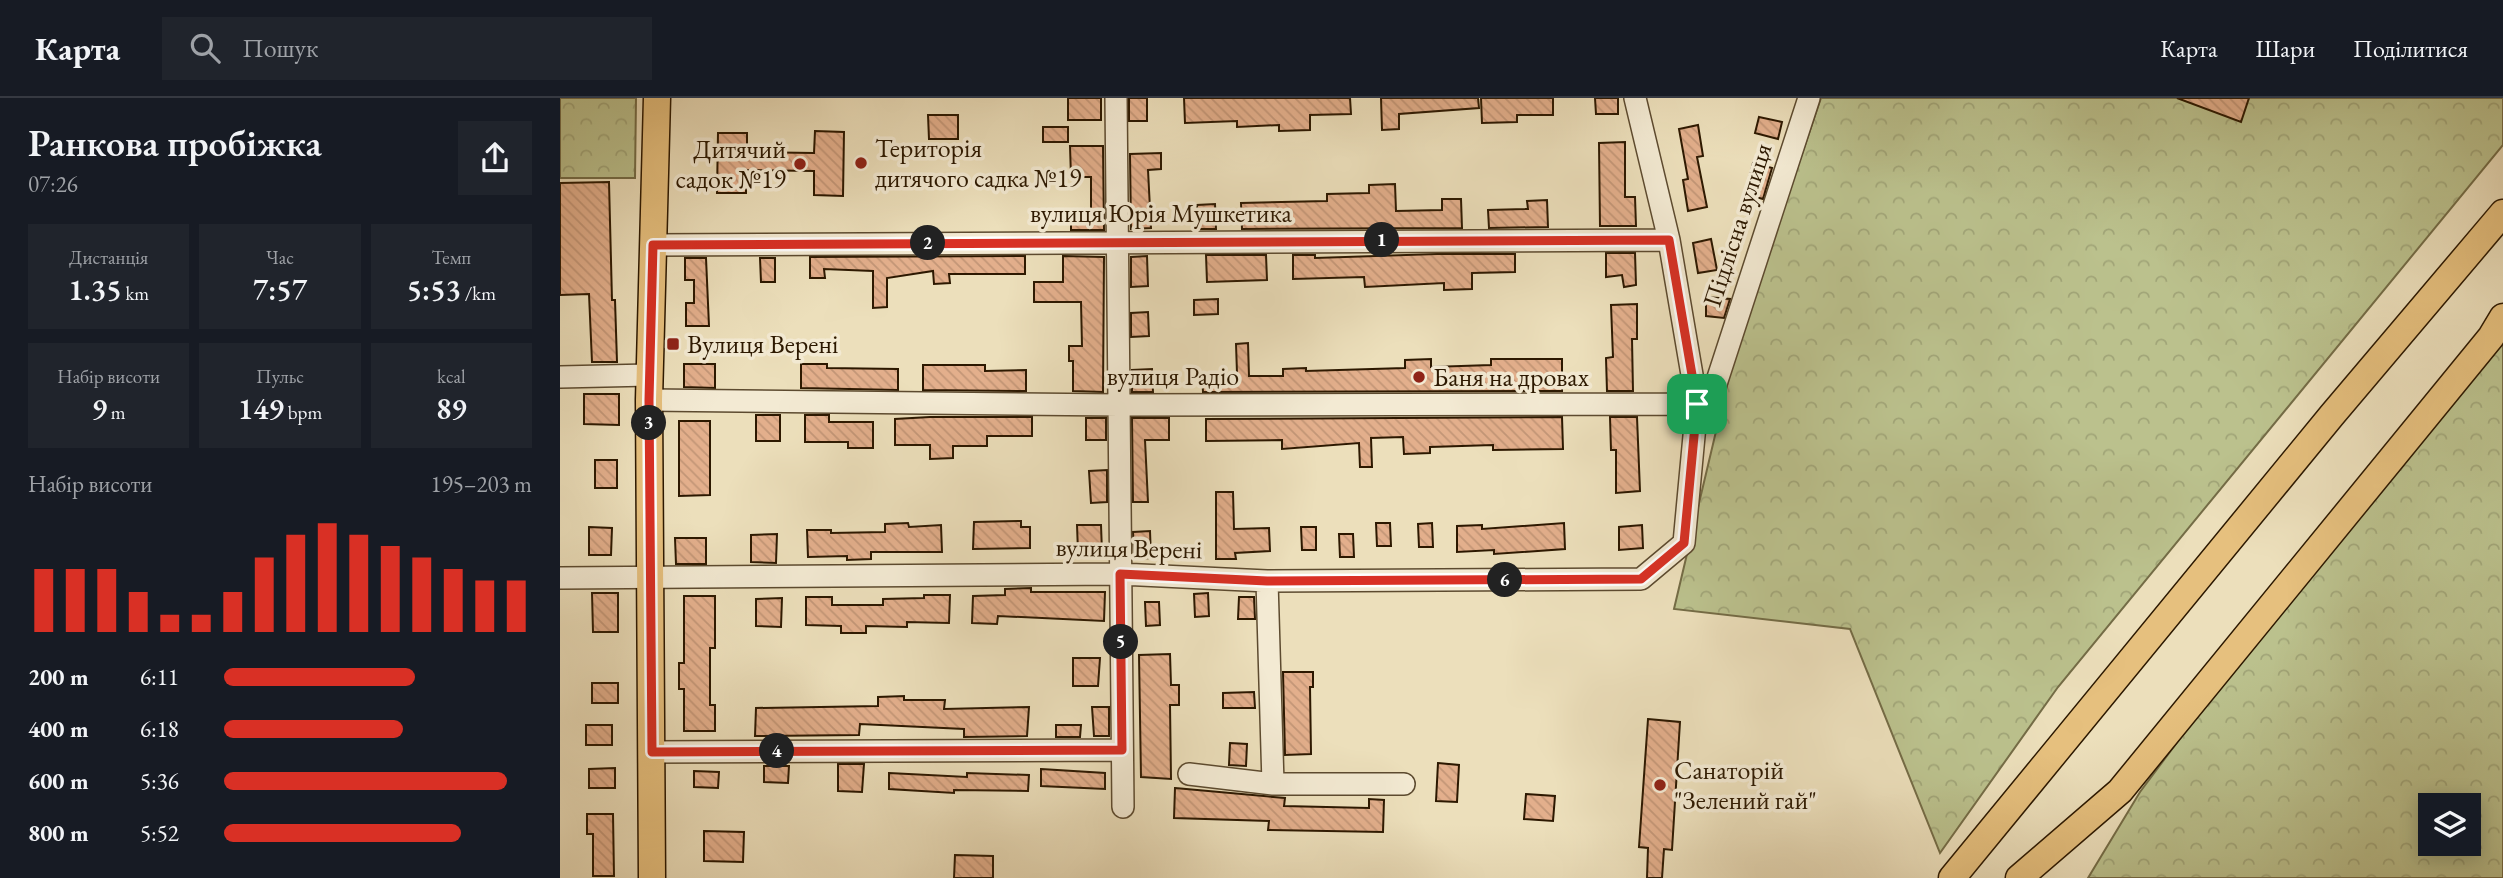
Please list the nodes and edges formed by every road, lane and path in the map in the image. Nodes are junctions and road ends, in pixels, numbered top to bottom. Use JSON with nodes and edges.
{"nodes":[{"id":1,"x":657,"y":98,"type":"edge"},
{"id":2,"x":1116,"y":98,"type":"edge"},
{"id":3,"x":1635,"y":98,"type":"edge"},
{"id":4,"x":1809,"y":98,"type":"edge"},
{"id":5,"x":2503,"y":213,"type":"edge"},
{"id":6,"x":1669,"y":240,"type":"junction"},
{"id":7,"x":1119,"y":241,"type":"junction"},
{"id":8,"x":653,"y":245,"type":"junction"},
{"id":9,"x":2503,"y":317,"type":"edge"},
{"id":10,"x":560,"y":377,"type":"edge"},
{"id":11,"x":649,"y":388,"type":"junction"},
{"id":12,"x":1697,"y":404,"type":"junction"},
{"id":13,"x":1119,"y":405,"type":"junction"},
{"id":14,"x":1120,"y":574,"type":"junction"},
{"id":15,"x":651,"y":576,"type":"junction"},
{"id":16,"x":560,"y":578,"type":"edge"},
{"id":17,"x":1267,"y":581,"type":"junction"},
{"id":18,"x":1122,"y":750,"type":"junction"},
{"id":19,"x":652,"y":752,"type":"junction"},
{"id":20,"x":1189,"y":774,"type":"dead end"},
{"id":21,"x":1273,"y":784,"type":"junction"},
{"id":22,"x":1404,"y":784,"type":"dead end"},
{"id":23,"x":1123,"y":807,"type":"dead end"},
{"id":24,"x":652,"y":878,"type":"edge"},
{"id":25,"x":1952,"y":878,"type":"edge"},
{"id":26,"x":2019,"y":878,"type":"edge"}],
"edges":[{"from":1,"to":8,"type":"main road"},
{"from":2,"to":7,"type":"street"},
{"from":3,"to":6,"type":"street"},
{"from":4,"to":12,"type":"street","name":"Підлісна вулиця"},
{"from":5,"to":25,"type":"main road"},
{"from":6,"to":7,"type":"street","name":"вулиця Юрія Мушкетика"},
{"from":6,"to":12,"type":"street"},
{"from":7,"to":8,"type":"street","name":"вулиця Юрія Мушкетика"},
{"from":7,"to":13,"type":"street"},
{"from":8,"to":11,"type":"main road"},
{"from":9,"to":26,"type":"main road"},
{"from":10,"to":11,"type":"street","name":"вулиця Радіо"},
{"from":11,"to":13,"type":"street","name":"вулиця Радіо"},
{"from":11,"to":15,"type":"main road"},
{"from":12,"to":13,"type":"street","name":"вулиця Радіо"},
{"from":12,"to":17,"type":"street","name":"вулиця Верені"},
{"from":13,"to":14,"type":"street"},
{"from":14,"to":15,"type":"street","name":"вулиця Верені"},
{"from":14,"to":17,"type":"street","name":"вулиця Верені"},
{"from":14,"to":18,"type":"street"},
{"from":15,"to":16,"type":"street","name":"вулиця Верені"},
{"from":15,"to":19,"type":"main road"},
{"from":17,"to":21,"type":"street"},
{"from":18,"to":19,"type":"street"},
{"from":18,"to":23,"type":"street"},
{"from":19,"to":24,"type":"main road"},
{"from":20,"to":21,"type":"street"},
{"from":21,"to":22,"type":"street"}]}
